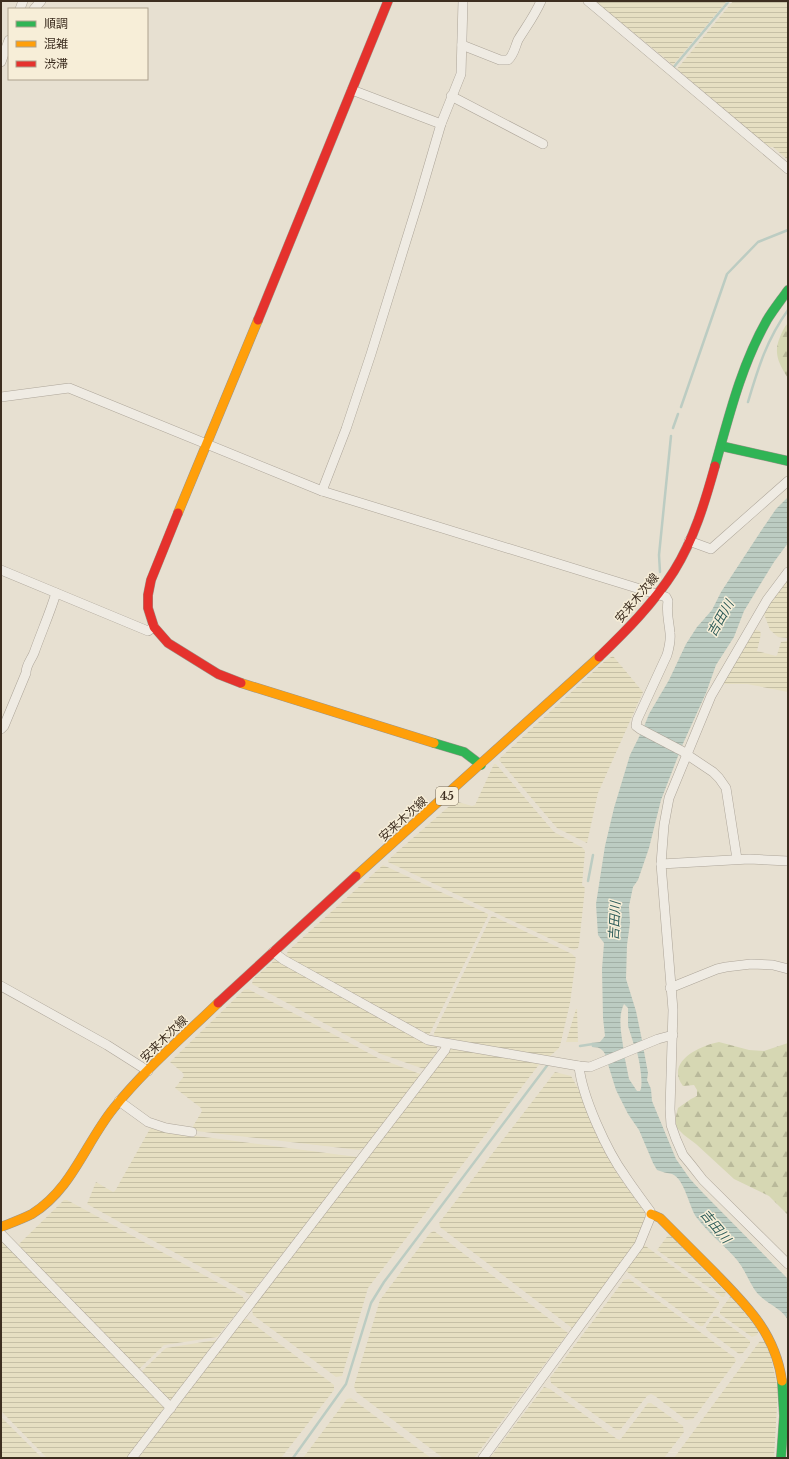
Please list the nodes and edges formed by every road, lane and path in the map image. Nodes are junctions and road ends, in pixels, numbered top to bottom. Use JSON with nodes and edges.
{"nodes":[{"id":1,"x":388,"y":1,"type":"edge"},
{"id":2,"x":462,"y":1,"type":"edge"},
{"id":3,"x":541,"y":1,"type":"edge"},
{"id":4,"x":588,"y":1,"type":"edge"},
{"id":5,"x":462,"y":45,"type":"junction"},
{"id":6,"x":7,"y":47,"type":"edge"},
{"id":7,"x":1,"y":62,"type":"edge"},
{"id":8,"x":352,"y":90,"type":"junction"},
{"id":9,"x":451,"y":96,"type":"junction"},
{"id":10,"x":441,"y":124,"type":"junction"},
{"id":11,"x":544,"y":144,"type":"dead end"},
{"id":12,"x":788,"y":169,"type":"edge"},
{"id":13,"x":788,"y":290,"type":"edge"},
{"id":14,"x":1,"y":397,"type":"edge"},
{"id":15,"x":207,"y":444,"type":"junction"},
{"id":16,"x":721,"y":446,"type":"junction"},
{"id":17,"x":788,"y":461,"type":"edge"},
{"id":18,"x":788,"y":481,"type":"edge"},
{"id":19,"x":322,"y":491,"type":"junction"},
{"id":20,"x":689,"y":540,"type":"junction"},
{"id":21,"x":1,"y":570,"type":"edge"},
{"id":22,"x":788,"y":572,"type":"edge"},
{"id":23,"x":56,"y":593,"type":"junction"},
{"id":24,"x":658,"y":595,"type":"junction"},
{"id":25,"x":154,"y":627,"type":"junction"},
{"id":26,"x":1,"y":730,"type":"edge"},
{"id":27,"x":683,"y":752,"type":"junction"},
{"id":28,"x":481,"y":765,"type":"junction"},
{"id":29,"x":737,"y":859,"type":"junction"},
{"id":30,"x":788,"y":861,"type":"edge"},
{"id":31,"x":661,"y":864,"type":"junction"},
{"id":32,"x":274,"y":952,"type":"junction"},
{"id":33,"x":788,"y":969,"type":"edge"},
{"id":34,"x":1,"y":986,"type":"edge"},
{"id":35,"x":670,"y":988,"type":"junction"},
{"id":36,"x":673,"y":1035,"type":"junction"},
{"id":37,"x":447,"y":1044,"type":"junction"},
{"id":38,"x":579,"y":1066,"type":"junction"},
{"id":39,"x":148,"y":1071,"type":"junction"},
{"id":40,"x":119,"y":1101,"type":"junction"},
{"id":41,"x":192,"y":1132,"type":"dead end"},
{"id":42,"x":651,"y":1214,"type":"junction"},
{"id":43,"x":1,"y":1227,"type":"edge"},
{"id":44,"x":1,"y":1234,"type":"edge"},
{"id":45,"x":788,"y":1264,"type":"edge"},
{"id":46,"x":171,"y":1408,"type":"junction"},
{"id":47,"x":785,"y":1444,"type":"edge"},
{"id":48,"x":132,"y":1458,"type":"edge"},
{"id":49,"x":483,"y":1458,"type":"edge"},
{"id":50,"x":781,"y":1458,"type":"edge"}],
"edges":[{"from":1,"to":8,"type":"street"},
{"from":2,"to":5,"type":"street"},
{"from":3,"to":5,"type":"street"},
{"from":4,"to":12,"type":"street"},
{"from":5,"to":9,"type":"street"},
{"from":6,"to":7,"type":"street"},
{"from":8,"to":10,"type":"street"},
{"from":8,"to":15,"type":"street"},
{"from":9,"to":10,"type":"street"},
{"from":9,"to":11,"type":"street"},
{"from":10,"to":19,"type":"street"},
{"from":13,"to":16,"type":"street","name":"安来木次線","number":"45"},
{"from":14,"to":15,"type":"street"},
{"from":15,"to":19,"type":"street"},
{"from":15,"to":25,"type":"street"},
{"from":16,"to":17,"type":"street"},
{"from":16,"to":20,"type":"street","name":"安来木次線","number":"45"},
{"from":18,"to":20,"type":"street"},
{"from":19,"to":24,"type":"street"},
{"from":20,"to":24,"type":"street","name":"安来木次線","number":"45"},
{"from":21,"to":23,"type":"street"},
{"from":22,"to":27,"type":"street"},
{"from":23,"to":25,"type":"street"},
{"from":23,"to":26,"type":"street"},
{"from":24,"to":27,"type":"street"},
{"from":24,"to":28,"type":"street","name":"安来木次線","number":"45"},
{"from":25,"to":28,"type":"street"},
{"from":27,"to":29,"type":"street"},
{"from":27,"to":31,"type":"street"},
{"from":28,"to":32,"type":"street","name":"安来木次線","number":"45"},
{"from":29,"to":30,"type":"street"},
{"from":29,"to":31,"type":"street"},
{"from":31,"to":35,"type":"street"},
{"from":32,"to":37,"type":"street"},
{"from":32,"to":39,"type":"street","name":"安来木次線","number":"45"},
{"from":33,"to":35,"type":"street"},
{"from":34,"to":39,"type":"street"},
{"from":35,"to":36,"type":"street"},
{"from":36,"to":38,"type":"street"},
{"from":36,"to":45,"type":"street"},
{"from":37,"to":38,"type":"street"},
{"from":37,"to":46,"type":"street"},
{"from":38,"to":42,"type":"street"},
{"from":39,"to":40,"type":"street","name":"安来木次線","number":"45"},
{"from":40,"to":41,"type":"street"},
{"from":40,"to":43,"type":"street","name":"安来木次線","number":"45"},
{"from":42,"to":47,"type":"street"},
{"from":42,"to":49,"type":"street"},
{"from":44,"to":46,"type":"street"},
{"from":46,"to":48,"type":"street"},
{"from":47,"to":50,"type":"street"}]}
